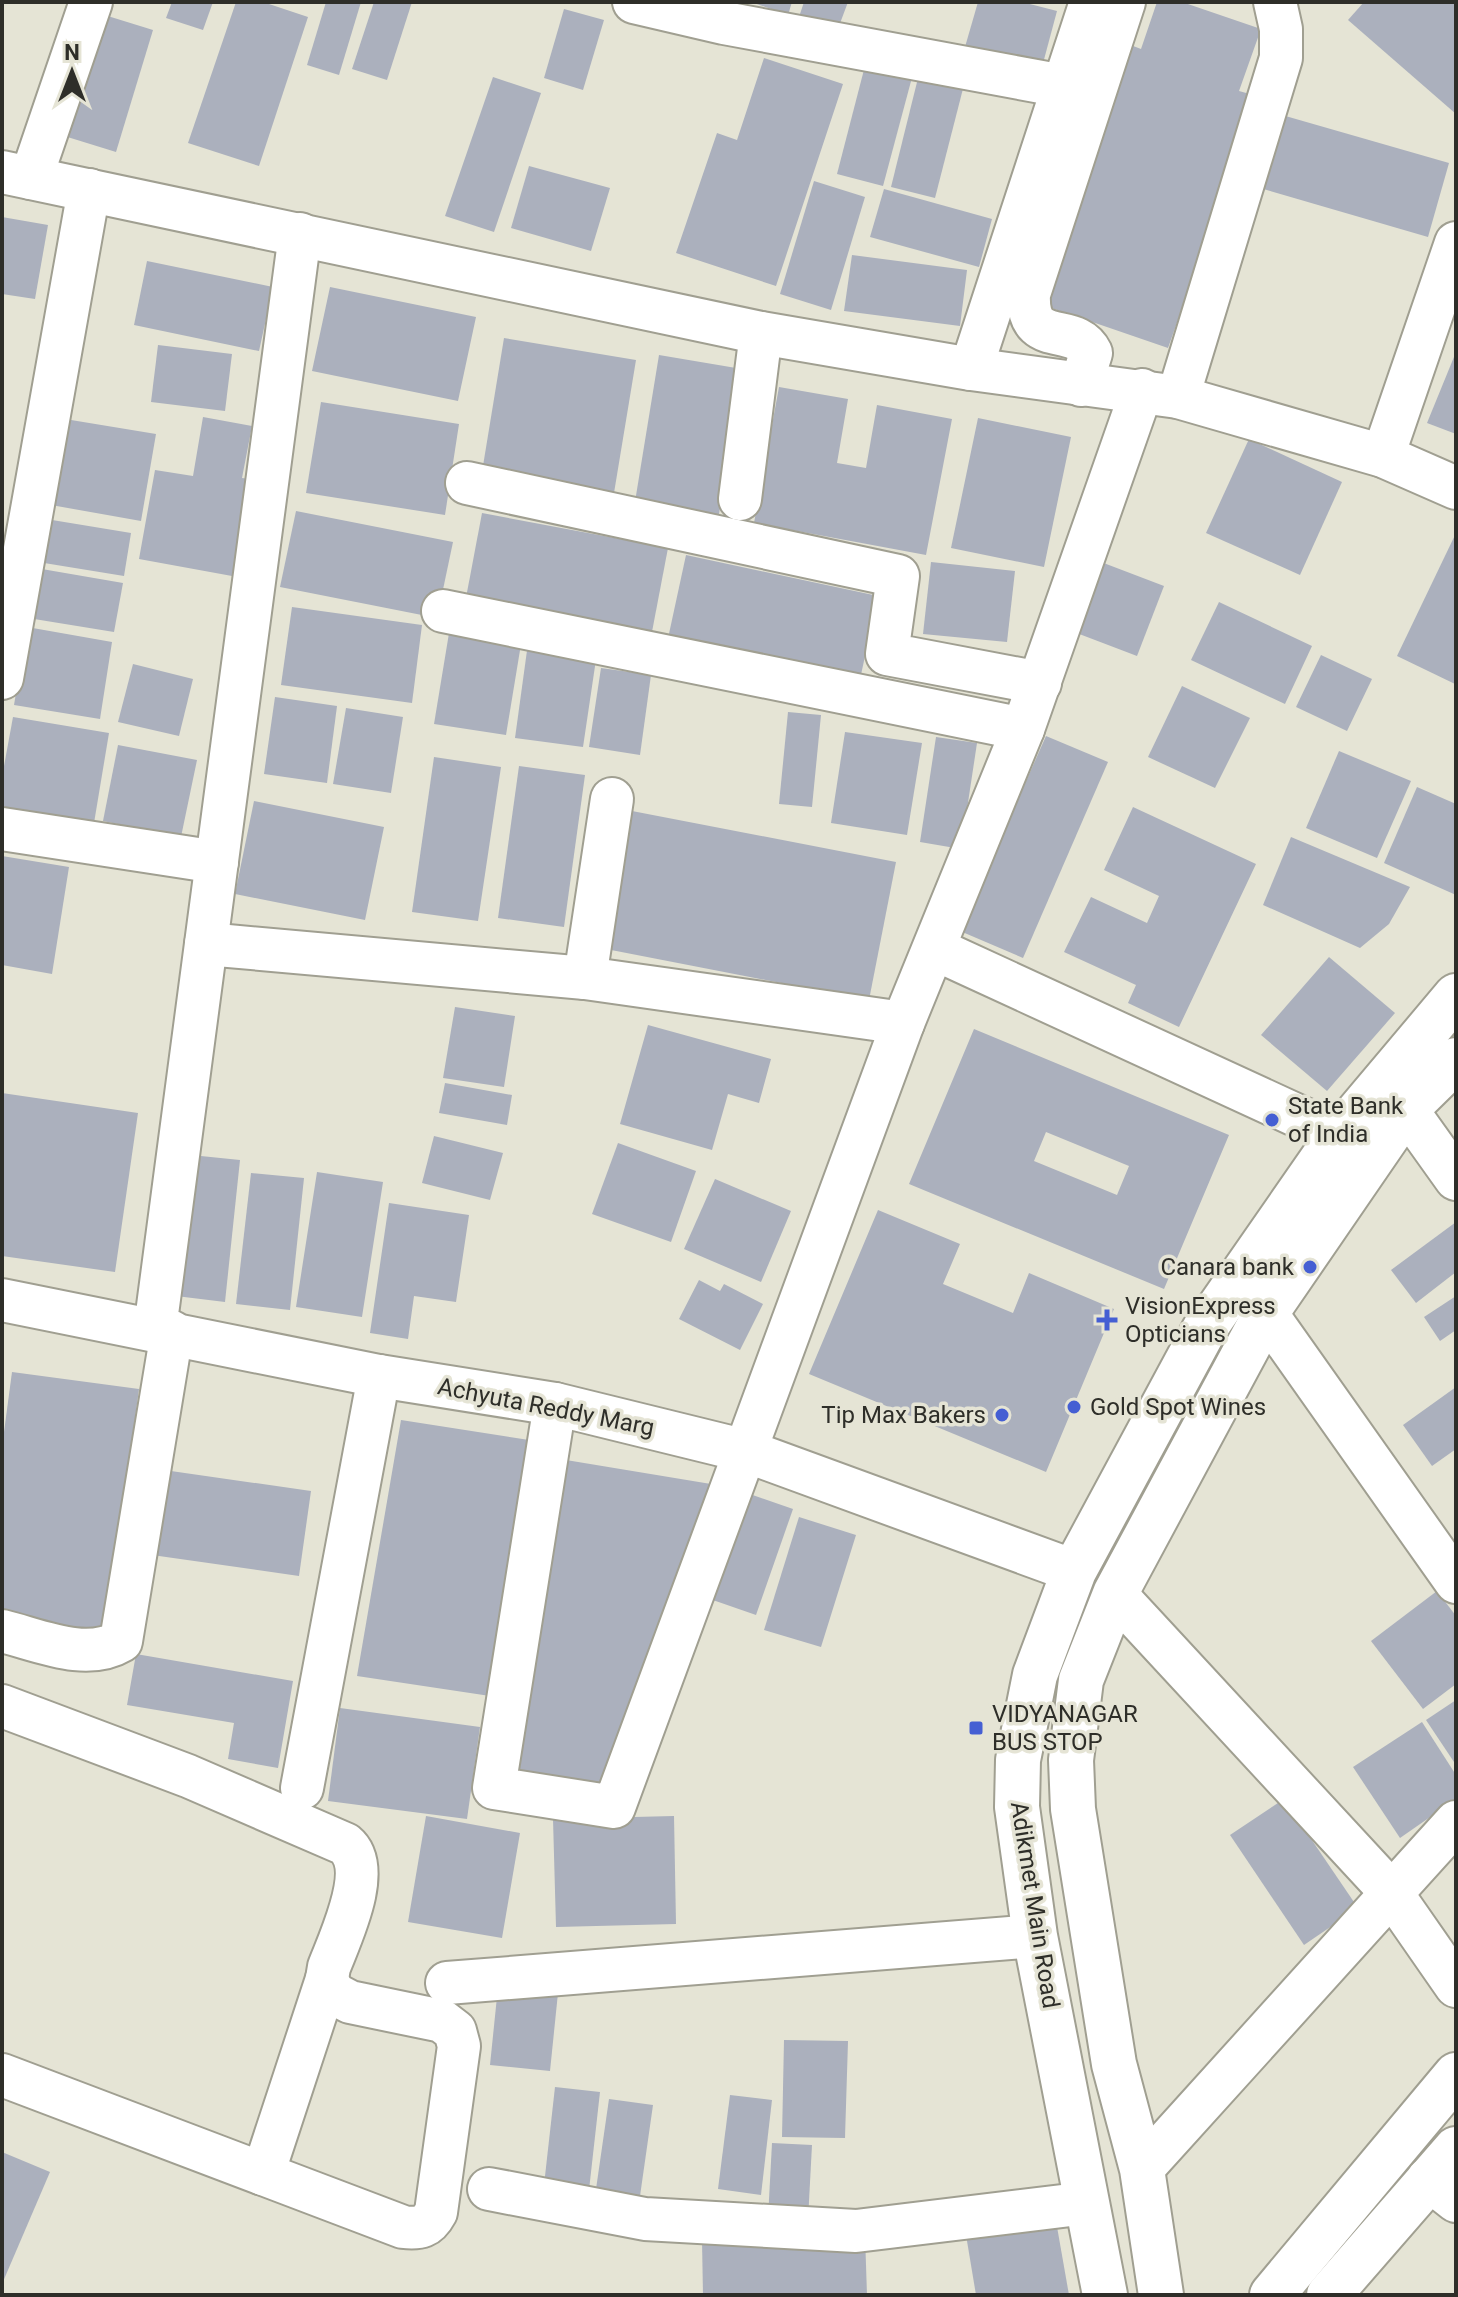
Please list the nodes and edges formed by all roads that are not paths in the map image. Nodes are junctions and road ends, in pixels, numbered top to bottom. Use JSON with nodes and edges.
{"nodes":[{"id":1,"x":91,"y":2,"type":"edge"},
{"id":2,"x":634,"y":2,"type":"edge"},
{"id":3,"x":1091,"y":2,"type":"edge"},
{"id":4,"x":1124,"y":2,"type":"edge"},
{"id":5,"x":1275,"y":2,"type":"edge"},
{"id":6,"x":1063,"y":86,"type":"junction"},
{"id":7,"x":17,"y":175,"type":"edge"},
{"id":8,"x":89,"y":190,"type":"junction"},
{"id":9,"x":300,"y":234,"type":"junction"},
{"id":10,"x":1456,"y":243,"type":"edge"},
{"id":11,"x":761,"y":333,"type":"junction"},
{"id":12,"x":971,"y":369,"type":"junction"},
{"id":13,"x":1081,"y":385,"type":"junction"},
{"id":14,"x":1160,"y":394,"type":"junction"},
{"id":15,"x":1383,"y":456,"type":"junction"},
{"id":16,"x":467,"y":483,"type":"dead end"},
{"id":17,"x":1456,"y":488,"type":"edge"},
{"id":18,"x":740,"y":499,"type":"dead end"},
{"id":19,"x":443,"y":611,"type":"dead end"},
{"id":20,"x":2,"y":678,"type":"edge"},
{"id":21,"x":1040,"y":683,"type":"junction"},
{"id":22,"x":1023,"y":729,"type":"junction"},
{"id":23,"x":612,"y":799,"type":"dead end"},
{"id":24,"x":2,"y":829,"type":"edge"},
{"id":25,"x":217,"y":862,"type":"junction"},
{"id":26,"x":206,"y":944,"type":"junction"},
{"id":27,"x":935,"y":949,"type":"junction"},
{"id":28,"x":585,"y":978,"type":"junction"},
{"id":29,"x":1456,"y":996,"type":"edge"},
{"id":30,"x":903,"y":1023,"type":"junction"},
{"id":31,"x":1456,"y":1060,"type":"edge"},
{"id":32,"x":1406,"y":1109,"type":"junction"},
{"id":33,"x":1339,"y":1135,"type":"junction"},
{"id":34,"x":1456,"y":1179,"type":"edge"},
{"id":35,"x":4,"y":1311,"type":"edge"},
{"id":36,"x":1266,"y":1313,"type":"junction"},
{"id":37,"x":164,"y":1330,"type":"junction"},
{"id":38,"x":379,"y":1376,"type":"junction"},
{"id":39,"x":555,"y":1404,"type":"junction"},
{"id":40,"x":746,"y":1451,"type":"junction"},
{"id":41,"x":1074,"y":1571,"type":"junction"},
{"id":42,"x":1456,"y":1582,"type":"edge"},
{"id":43,"x":1115,"y":1594,"type":"junction"},
{"id":44,"x":2,"y":1631,"type":"edge"},
{"id":45,"x":2,"y":1706,"type":"edge"},
{"id":46,"x":302,"y":1788,"type":"dead end"},
{"id":47,"x":1456,"y":1822,"type":"edge"},
{"id":48,"x":1390,"y":1891,"type":"junction"},
{"id":49,"x":1035,"y":1936,"type":"junction"},
{"id":50,"x":327,"y":1979,"type":"junction"},
{"id":51,"x":447,"y":1983,"type":"dead end"},
{"id":52,"x":1456,"y":1986,"type":"edge"},
{"id":53,"x":2,"y":2075,"type":"edge"},
{"id":54,"x":1456,"y":2075,"type":"edge"},
{"id":55,"x":1142,"y":2169,"type":"junction"},
{"id":56,"x":263,"y":2174,"type":"junction"},
{"id":57,"x":1447,"y":2177,"type":"edge"},
{"id":58,"x":489,"y":2189,"type":"dead end"},
{"id":59,"x":1087,"y":2203,"type":"junction"},
{"id":60,"x":1105,"y":2295,"type":"edge"},
{"id":61,"x":1161,"y":2295,"type":"edge"},
{"id":62,"x":1272,"y":2295,"type":"edge"},
{"id":63,"x":1329,"y":2295,"type":"edge"}],
"edges":[{"from":1,"to":7,"type":"street"},
{"from":2,"to":6,"type":"street"},
{"from":3,"to":6,"type":"street"},
{"from":4,"to":13,"type":"street"},
{"from":5,"to":14,"type":"street"},
{"from":6,"to":12,"type":"street"},
{"from":7,"to":8,"type":"street"},
{"from":8,"to":9,"type":"street"},
{"from":8,"to":20,"type":"street"},
{"from":9,"to":11,"type":"street"},
{"from":9,"to":25,"type":"street"},
{"from":10,"to":15,"type":"street"},
{"from":11,"to":12,"type":"street"},
{"from":11,"to":18,"type":"street"},
{"from":12,"to":13,"type":"street"},
{"from":13,"to":14,"type":"street"},
{"from":14,"to":15,"type":"street"},
{"from":14,"to":21,"type":"street"},
{"from":15,"to":17,"type":"street"},
{"from":16,"to":21,"type":"street"},
{"from":19,"to":22,"type":"street"},
{"from":21,"to":22,"type":"street"},
{"from":22,"to":27,"type":"street"},
{"from":23,"to":28,"type":"street"},
{"from":24,"to":25,"type":"street"},
{"from":25,"to":26,"type":"street"},
{"from":26,"to":28,"type":"street"},
{"from":26,"to":37,"type":"street"},
{"from":27,"to":30,"type":"street"},
{"from":27,"to":33,"type":"street"},
{"from":28,"to":30,"type":"street"},
{"from":29,"to":33,"type":"main road","name":"Adikmet Main Road"},
{"from":30,"to":40,"type":"street"},
{"from":31,"to":32,"type":"main road"},
{"from":32,"to":34,"type":"street"},
{"from":32,"to":36,"type":"main road"},
{"from":33,"to":41,"type":"main road","name":"Adikmet Main Road"},
{"from":35,"to":37,"type":"street","name":"Achyuta Reddy Marg"},
{"from":36,"to":42,"type":"street"},
{"from":36,"to":43,"type":"main road"},
{"from":37,"to":38,"type":"street","name":"Achyuta Reddy Marg"},
{"from":37,"to":44,"type":"street"},
{"from":38,"to":39,"type":"street","name":"Achyuta Reddy Marg"},
{"from":38,"to":46,"type":"street"},
{"from":39,"to":40,"type":"street","name":"Achyuta Reddy Marg"},
{"from":39,"to":40,"type":"street"},
{"from":40,"to":41,"type":"street","name":"Achyuta Reddy Marg"},
{"from":41,"to":49,"type":"main road","name":"Adikmet Main Road"},
{"from":43,"to":48,"type":"street"},
{"from":43,"to":55,"type":"main road"},
{"from":45,"to":50,"type":"street"},
{"from":47,"to":48,"type":"street"},
{"from":48,"to":52,"type":"street"},
{"from":48,"to":55,"type":"street"},
{"from":49,"to":51,"type":"street"},
{"from":49,"to":59,"type":"main road","name":"Adikmet Main Road"},
{"from":50,"to":56,"type":"street"},
{"from":50,"to":56,"type":"street"},
{"from":53,"to":56,"type":"street"},
{"from":54,"to":62,"type":"main road"},
{"from":55,"to":61,"type":"main road"},
{"from":57,"to":63,"type":"main road"},
{"from":58,"to":59,"type":"street"},
{"from":59,"to":60,"type":"main road","name":"Adikmet Main Road"}]}
